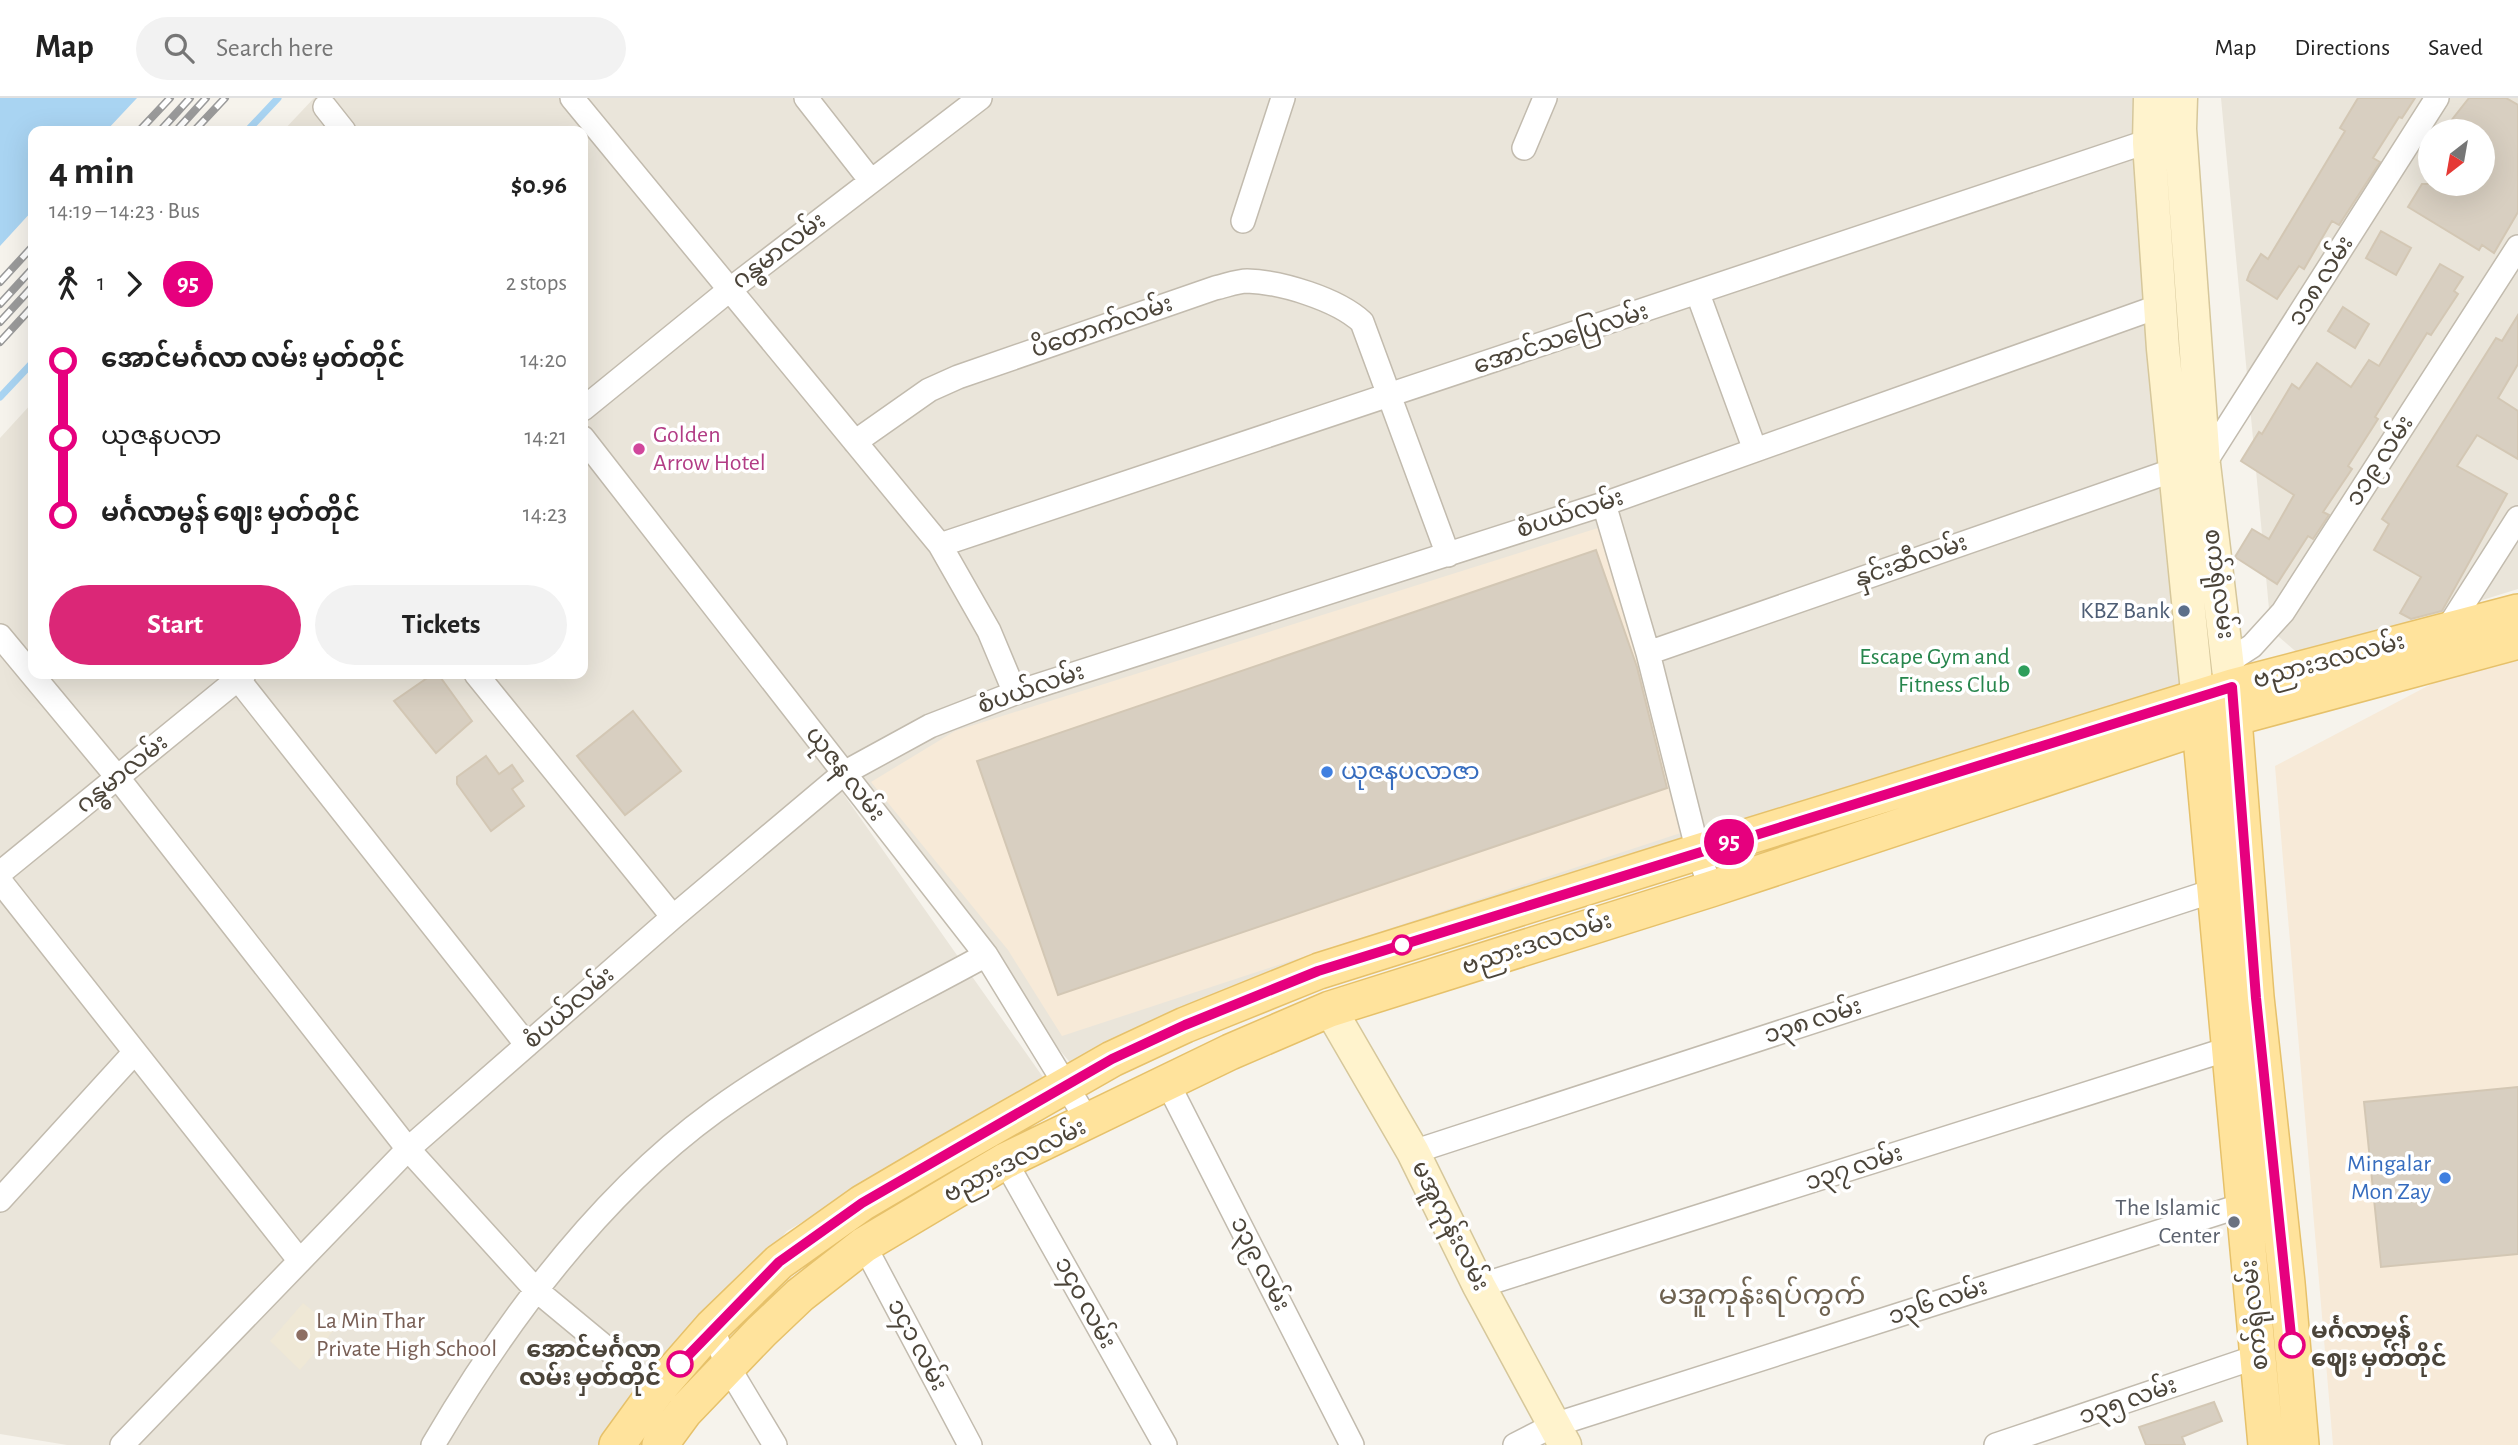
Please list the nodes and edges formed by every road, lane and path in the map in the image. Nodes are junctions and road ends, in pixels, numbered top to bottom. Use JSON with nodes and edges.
{"nodes":[{"id":1,"x":572,"y":98,"type":"edge"},
{"id":2,"x":806,"y":98,"type":"edge"},
{"id":3,"x":980,"y":98,"type":"edge"},
{"id":4,"x":1283,"y":98,"type":"edge"},
{"id":5,"x":1545,"y":98,"type":"edge"},
{"id":6,"x":2150,"y":98,"type":"edge"},
{"id":7,"x":2181,"y":98,"type":"edge"},
{"id":8,"x":2437,"y":98,"type":"edge"},
{"id":9,"x":325,"y":107,"type":"dead end"},
{"id":10,"x":340,"y":126,"type":"edge"},
{"id":11,"x":2180,"y":129,"type":"junction"},
{"id":12,"x":2149,"y":143,"type":"junction"},
{"id":13,"x":1524,"y":148,"type":"dead end"},
{"id":14,"x":871,"y":181,"type":"junction"},
{"id":15,"x":1243,"y":221,"type":"dead end"},
{"id":16,"x":2518,"y":247,"type":"edge"},
{"id":17,"x":728,"y":291,"type":"junction"},
{"id":18,"x":1698,"y":294,"type":"junction"},
{"id":19,"x":2160,"y":306,"type":"junction"},
{"id":20,"x":1390,"y":396,"type":"junction"},
{"id":21,"x":588,"y":405,"type":"edge"},
{"id":22,"x":855,"y":442,"type":"junction"},
{"id":23,"x":588,"y":444,"type":"edge"},
{"id":24,"x":1755,"y":450,"type":"junction"},
{"id":25,"x":2189,"y":467,"type":"junction"},
{"id":26,"x":1604,"y":504,"type":"junction"},
{"id":27,"x":2518,"y":518,"type":"edge"},
{"id":28,"x":940,"y":545,"type":"junction"},
{"id":29,"x":1448,"y":555,"type":"junction"},
{"id":30,"x":2518,"y":612,"type":"edge"},
{"id":31,"x":2445,"y":631,"type":"junction"},
{"id":32,"x":0,"y":636,"type":"edge"},
{"id":33,"x":2518,"y":641,"type":"edge"},
{"id":34,"x":1648,"y":653,"type":"junction"},
{"id":35,"x":28,"y":670,"type":"edge"},
{"id":36,"x":36,"y":679,"type":"edge"},
{"id":37,"x":235,"y":679,"type":"edge"},
{"id":38,"x":241,"y":679,"type":"edge"},
{"id":39,"x":480,"y":679,"type":"edge"},
{"id":40,"x":2232,"y":689,"type":"junction"},
{"id":41,"x":1015,"y":693,"type":"junction"},
{"id":42,"x":2199,"y":713,"type":"junction"},
{"id":43,"x":844,"y":773,"type":"junction"},
{"id":44,"x":118,"y":778,"type":"junction"},
{"id":45,"x":1698,"y":852,"type":"junction"},
{"id":46,"x":0,"y":873,"type":"edge"},
{"id":47,"x":0,"y":881,"type":"edge"},
{"id":48,"x":1711,"y":889,"type":"junction"},
{"id":49,"x":2213,"y":891,"type":"junction"},
{"id":50,"x":673,"y":917,"type":"junction"},
{"id":51,"x":986,"y":955,"type":"junction"},
{"id":52,"x":1330,"y":1009,"type":"junction"},
{"id":53,"x":527,"y":1045,"type":"junction"},
{"id":54,"x":2228,"y":1049,"type":"junction"},
{"id":55,"x":134,"y":1053,"type":"junction"},
{"id":56,"x":1168,"y":1084,"type":"junction"},
{"id":57,"x":1069,"y":1086,"type":"junction"},
{"id":58,"x":1089,"y":1123,"type":"junction"},
{"id":59,"x":408,"y":1149,"type":"junction"},
{"id":60,"x":1413,"y":1152,"type":"junction"},
{"id":61,"x":1006,"y":1161,"type":"junction"},
{"id":62,"x":0,"y":1200,"type":"edge"},
{"id":63,"x":2243,"y":1205,"type":"junction"},
{"id":64,"x":864,"y":1245,"type":"junction"},
{"id":65,"x":300,"y":1261,"type":"junction"},
{"id":66,"x":1479,"y":1286,"type":"junction"},
{"id":67,"x":535,"y":1289,"type":"junction"},
{"id":68,"x":712,"y":1328,"type":"junction"},
{"id":69,"x":2259,"y":1356,"type":"junction"},
{"id":70,"x":727,"y":1365,"type":"junction"},
{"id":71,"x":657,"y":1390,"type":"junction"},
{"id":72,"x":1560,"y":1435,"type":"edge"},
{"id":73,"x":122,"y":1445,"type":"edge"},
{"id":74,"x":433,"y":1445,"type":"edge"},
{"id":75,"x":617,"y":1445,"type":"edge"},
{"id":76,"x":660,"y":1445,"type":"edge"},
{"id":77,"x":775,"y":1445,"type":"edge"},
{"id":78,"x":970,"y":1445,"type":"edge"},
{"id":79,"x":1165,"y":1445,"type":"edge"},
{"id":80,"x":1352,"y":1445,"type":"edge"},
{"id":81,"x":1516,"y":1445,"type":"edge"},
{"id":82,"x":1996,"y":1445,"type":"edge"},
{"id":83,"x":2266,"y":1445,"type":"edge"},
{"id":84,"x":2301,"y":1445,"type":"edge"}],
"edges":[{"from":1,"to":17,"type":"street"},
{"from":2,"to":14,"type":"street"},
{"from":3,"to":14,"type":"street","name":"ဂန္ဓမာလမ်း"},
{"from":4,"to":15,"type":"street"},
{"from":5,"to":13,"type":"street"},
{"from":6,"to":12,"type":"main road","name":"စက်ရုံလမ်း"},
{"from":7,"to":11,"type":"main road","name":"စက်ရုံလမ်း"},
{"from":8,"to":25,"type":"street","name":"၁၁၈ လမ်း"},
{"from":9,"to":10,"type":"street"},
{"from":11,"to":12,"type":"street","name":"အောင်သပြေလမ်း"},
{"from":11,"to":25,"type":"main road","name":"စက်ရုံလမ်း"},
{"from":12,"to":18,"type":"street","name":"အောင်သပြေလမ်း"},
{"from":12,"to":19,"type":"main road","name":"စက်ရုံလမ်း"},
{"from":14,"to":17,"type":"street","name":"ဂန္ဓမာလမ်း"},
{"from":16,"to":40,"type":"street","name":"၁၁၉ လမ်း"},
{"from":17,"to":21,"type":"street","name":"ဂန္ဓမာလမ်း"},
{"from":17,"to":22,"type":"street"},
{"from":18,"to":20,"type":"street","name":"အောင်သပြေလမ်း"},
{"from":18,"to":24,"type":"street"},
{"from":19,"to":24,"type":"street","name":"စံပယ်လမ်း"},
{"from":19,"to":25,"type":"main road","name":"စက်ရုံလမ်း"},
{"from":20,"to":22,"type":"street","name":"ပိတောက်လမ်း"},
{"from":20,"to":28,"type":"street","name":"အောင်သပြေလမ်း"},
{"from":20,"to":29,"type":"street"},
{"from":22,"to":28,"type":"street"},
{"from":23,"to":43,"type":"street","name":"ယုဇန လမ်း"},
{"from":24,"to":26,"type":"street","name":"စံပယ်လမ်း"},
{"from":25,"to":34,"type":"street","name":"နှင်းဆီလမ်း"},
{"from":25,"to":40,"type":"main road","name":"စက်ရုံလမ်း"},
{"from":25,"to":42,"type":"main road","name":"စက်ရုံလမ်း"},
{"from":26,"to":29,"type":"street","name":"စံပယ်လမ်း"},
{"from":26,"to":34,"type":"street"},
{"from":27,"to":31,"type":"street"},
{"from":28,"to":41,"type":"street"},
{"from":29,"to":41,"type":"street","name":"စံပယ်လမ်း"},
{"from":30,"to":31,"type":"main road","name":"ဗညားဒလလမ်း"},
{"from":31,"to":40,"type":"main road","name":"ဗညားဒလလမ်း"},
{"from":32,"to":35,"type":"street"},
{"from":33,"to":40,"type":"main road","name":"ဗညားဒလလမ်း"},
{"from":34,"to":45,"type":"street"},
{"from":36,"to":44,"type":"street"},
{"from":37,"to":44,"type":"street","name":"ဂန္ဓမာလမ်း"},
{"from":38,"to":53,"type":"street"},
{"from":39,"to":50,"type":"street"},
{"from":40,"to":42,"type":"main road","name":"ဗညားဒလလမ်း"},
{"from":40,"to":84,"type":"main road","name":"စက်ရုံလမ်း"},
{"from":41,"to":43,"type":"street","name":"စံပယ်လမ်း"},
{"from":42,"to":45,"type":"main road","name":"ဗညားဒလလမ်း"},
{"from":42,"to":48,"type":"main road","name":"ဗညားဒလလမ်း"},
{"from":42,"to":49,"type":"main road","name":"စက်ရုံလမ်း"},
{"from":43,"to":50,"type":"street","name":"စံပယ်လမ်း"},
{"from":43,"to":51,"type":"street","name":"ယုဇန လမ်း"},
{"from":44,"to":46,"type":"street","name":"ဂန္ဓမာလမ်း"},
{"from":44,"to":59,"type":"street"},
{"from":45,"to":48,"type":"street"},
{"from":45,"to":57,"type":"main road","name":"ဗညားဒလလမ်း"},
{"from":47,"to":55,"type":"street"},
{"from":48,"to":52,"type":"main road","name":"ဗညားဒလလမ်း"},
{"from":49,"to":54,"type":"main road","name":"စက်ရုံလမ်း"},
{"from":49,"to":60,"type":"street","name":"၁၃၈ လမ်း"},
{"from":50,"to":53,"type":"street","name":"စံပယ်လမ်း"},
{"from":51,"to":57,"type":"street","name":"ယုဇန လမ်း"},
{"from":51,"to":67,"type":"street"},
{"from":52,"to":56,"type":"main road","name":"ဗညားဒလလမ်း"},
{"from":52,"to":60,"type":"main road","name":"မအူကုန်းလမ်း"},
{"from":53,"to":59,"type":"street","name":"စံပယ်လမ်း"},
{"from":54,"to":63,"type":"main road","name":"စက်ရုံလမ်း"},
{"from":54,"to":66,"type":"street","name":"၁၃၇ လမ်း"},
{"from":55,"to":62,"type":"street"},
{"from":55,"to":65,"type":"street"},
{"from":56,"to":58,"type":"main road","name":"ဗညားဒလလမ်း"},
{"from":56,"to":80,"type":"street","name":"၁၃၉ လမ်း"},
{"from":57,"to":58,"type":"street","name":"ယုဇန လမ်း"},
{"from":57,"to":68,"type":"main road","name":"ဗညားဒလလမ်း"},
{"from":58,"to":61,"type":"main road","name":"ဗညားဒလလမ်း"},
{"from":59,"to":65,"type":"street","name":"စံပယ်လမ်း"},
{"from":59,"to":67,"type":"street"},
{"from":60,"to":66,"type":"main road","name":"မအူကုန်းလမ်း"},
{"from":61,"to":64,"type":"main road","name":"ဗညားဒလလမ်း"},
{"from":61,"to":79,"type":"street","name":"၁၄၀ လမ်း"},
{"from":63,"to":69,"type":"main road","name":"စက်ရုံလမ်း"},
{"from":63,"to":72,"type":"street","name":"၁၃၆ လမ်း"},
{"from":64,"to":70,"type":"main road","name":"ဗညားဒလလမ်း"},
{"from":64,"to":78,"type":"street","name":"၁၄၁ လမ်း"},
{"from":65,"to":73,"type":"street","name":"စံပယ်လမ်း"},
{"from":66,"to":72,"type":"main road","name":"မအူကုန်းလမ်း"},
{"from":67,"to":71,"type":"street"},
{"from":67,"to":74,"type":"street"},
{"from":68,"to":70,"type":"street"},
{"from":68,"to":71,"type":"main road","name":"ဗညားဒလလမ်း"},
{"from":69,"to":82,"type":"street","name":"၁၃၅ လမ်း"},
{"from":69,"to":83,"type":"main road","name":"စက်ရုံလမ်း"},
{"from":70,"to":76,"type":"main road","name":"ဗညားဒလလမ်း"},
{"from":70,"to":77,"type":"street"},
{"from":71,"to":75,"type":"main road","name":"ဗညားဒလလမ်း"},
{"from":72,"to":81,"type":"street","name":"၁၃၆ လမ်း"}]}
